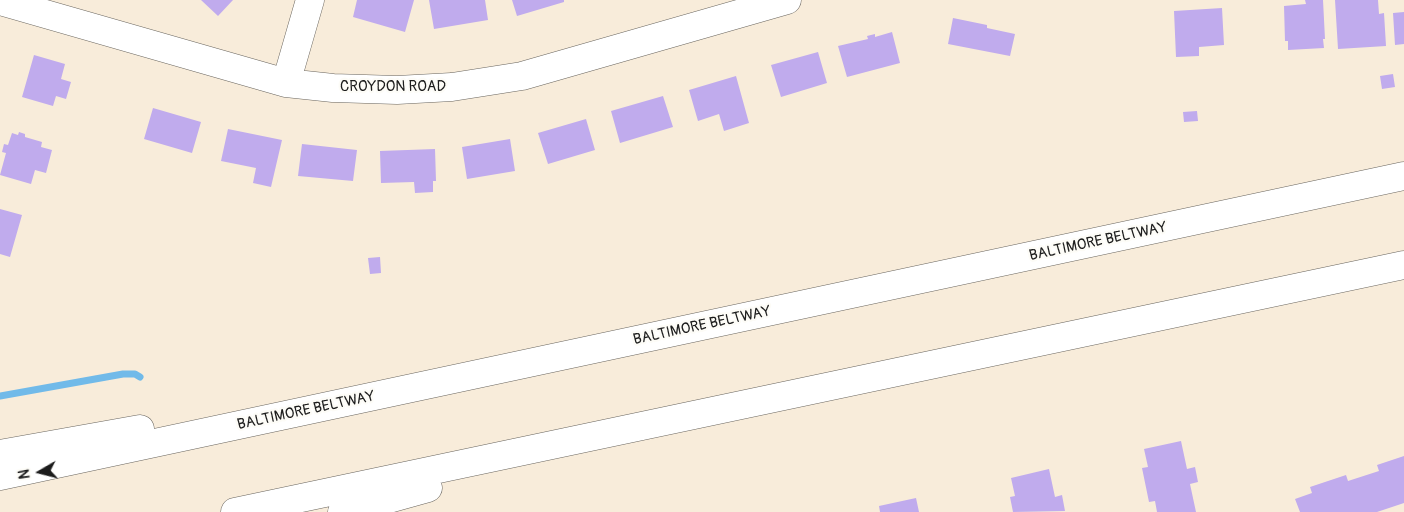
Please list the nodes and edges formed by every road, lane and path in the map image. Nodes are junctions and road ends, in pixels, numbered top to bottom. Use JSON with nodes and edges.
{"nodes":[{"id":1,"x":310,"y":0,"type":"edge"},
{"id":2,"x":787,"y":0,"type":"edge"},
{"id":3,"x":0,"y":1,"type":"edge"},
{"id":4,"x":286,"y":83,"type":"junction"},
{"id":5,"x":1404,"y":176,"type":"edge"},
{"id":6,"x":1404,"y":265,"type":"edge"},
{"id":7,"x":497,"y":370,"type":"junction"},
{"id":8,"x":712,"y":410,"type":"junction"},
{"id":9,"x":78,"y":439,"type":"junction"},
{"id":10,"x":0,"y":448,"type":"edge"},
{"id":11,"x":0,"y":454,"type":"edge"},
{"id":12,"x":0,"y":476,"type":"edge"},
{"id":13,"x":235,"y":512,"type":"edge"},
{"id":14,"x":342,"y":512,"type":"edge"}],
"edges":[{"from":1,"to":4,"type":"main road"},
{"from":2,"to":4,"type":"main road","name":"CROYDON ROAD"},
{"from":3,"to":4,"type":"main road","name":"CROYDON ROAD"},
{"from":5,"to":7,"type":"main road","name":"BALTIMORE BELTWAY"},
{"from":6,"to":8,"type":"main road"},
{"from":7,"to":9,"type":"main road"},
{"from":7,"to":12,"type":"main road","name":"BALTIMORE BELTWAY"},
{"from":8,"to":13,"type":"main road"},
{"from":8,"to":14,"type":"main road"},
{"from":9,"to":10,"type":"main road"},
{"from":9,"to":11,"type":"main road"}]}
